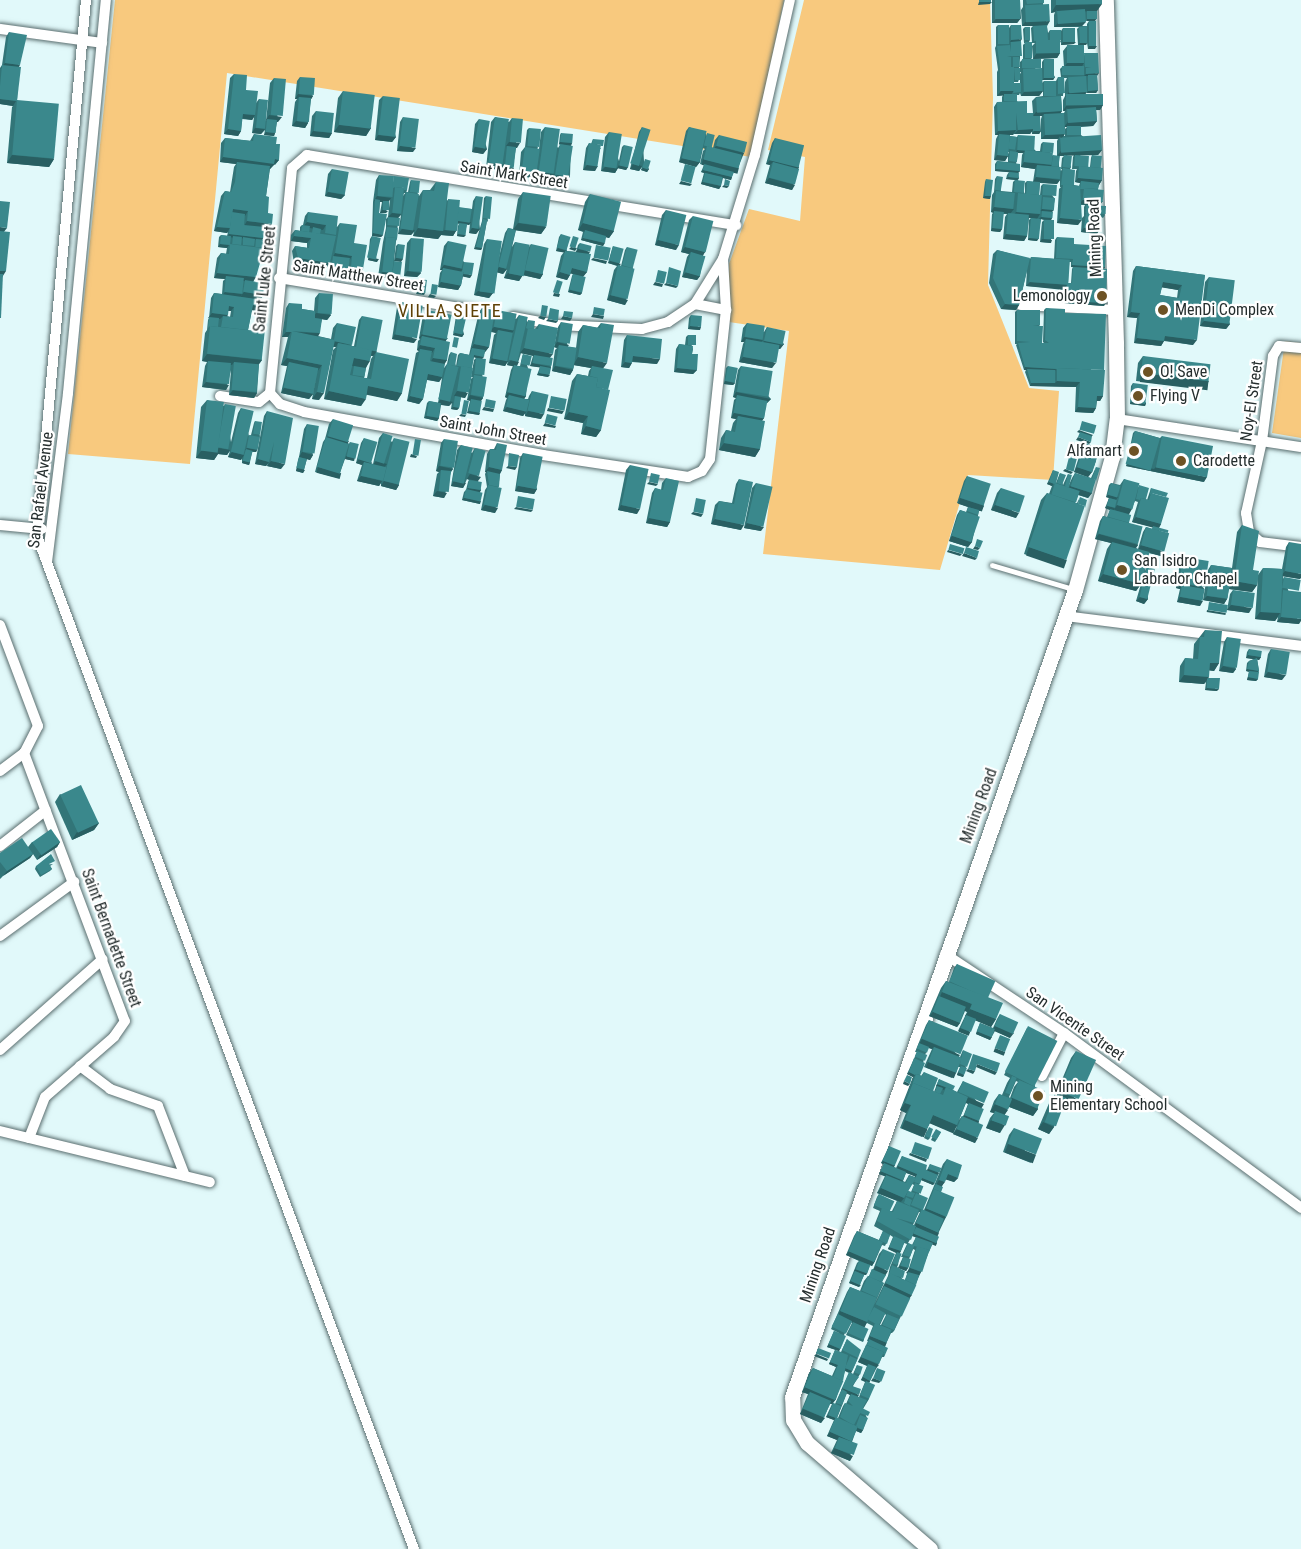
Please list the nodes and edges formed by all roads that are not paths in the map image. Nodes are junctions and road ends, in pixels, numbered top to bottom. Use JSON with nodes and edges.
{"nodes":[{"id":1,"x":86,"y":0,"type":"edge"},
{"id":2,"x":106,"y":0,"type":"edge"},
{"id":3,"x":790,"y":0,"type":"edge"},
{"id":4,"x":1106,"y":0,"type":"edge"},
{"id":5,"x":0,"y":29,"type":"edge"},
{"id":6,"x":82,"y":41,"type":"junction"},
{"id":7,"x":102,"y":43,"type":"junction"},
{"id":8,"x":292,"y":168,"type":"joint"},
{"id":9,"x":65,"y":223,"type":"junction"},
{"id":10,"x":84,"y":225,"type":"junction"},
{"id":11,"x":736,"y":225,"type":"junction"},
{"id":12,"x":723,"y":259,"type":"junction"},
{"id":13,"x":279,"y":278,"type":"junction"},
{"id":14,"x":695,"y":304,"type":"junction"},
{"id":15,"x":1021,"y":305,"type":"edge"},
{"id":16,"x":726,"y":310,"type":"junction"},
{"id":17,"x":1116,"y":310,"type":"junction"},
{"id":18,"x":1301,"y":348,"type":"edge"},
{"id":19,"x":49,"y":390,"type":"junction"},
{"id":20,"x":68,"y":393,"type":"junction"},
{"id":21,"x":270,"y":393,"type":"junction"},
{"id":22,"x":220,"y":396,"type":"dead end"},
{"id":23,"x":1117,"y":419,"type":"junction"},
{"id":24,"x":1262,"y":441,"type":"junction"},
{"id":25,"x":1301,"y":447,"type":"edge"},
{"id":26,"x":0,"y":525,"type":"edge"},
{"id":27,"x":36,"y":528,"type":"junction"},
{"id":28,"x":51,"y":530,"type":"junction"},
{"id":29,"x":1301,"y":547,"type":"edge"},
{"id":30,"x":47,"y":562,"type":"junction"},
{"id":31,"x":992,"y":565,"type":"dead end"},
{"id":32,"x":1075,"y":590,"type":"junction"},
{"id":33,"x":1065,"y":616,"type":"junction"},
{"id":34,"x":0,"y":626,"type":"edge"},
{"id":35,"x":1301,"y":646,"type":"edge"},
{"id":36,"x":24,"y":753,"type":"junction"},
{"id":37,"x":0,"y":771,"type":"edge"},
{"id":38,"x":46,"y":810,"type":"junction"},
{"id":39,"x":0,"y":846,"type":"edge"},
{"id":40,"x":74,"y":882,"type":"junction"},
{"id":41,"x":0,"y":935,"type":"edge"},
{"id":42,"x":945,"y":954,"type":"junction"},
{"id":43,"x":103,"y":959,"type":"junction"},
{"id":44,"x":1064,"y":1033,"type":"junction"},
{"id":45,"x":0,"y":1050,"type":"edge"},
{"id":46,"x":80,"y":1066,"type":"junction"},
{"id":47,"x":1041,"y":1076,"type":"edge"},
{"id":48,"x":0,"y":1131,"type":"edge"},
{"id":49,"x":29,"y":1138,"type":"junction"},
{"id":50,"x":185,"y":1176,"type":"junction"},
{"id":51,"x":210,"y":1182,"type":"dead end"},
{"id":52,"x":1301,"y":1208,"type":"edge"},
{"id":53,"x":414,"y":1549,"type":"edge"},
{"id":54,"x":930,"y":1549,"type":"edge"}],
"edges":[{"from":1,"to":6,"type":"street","name":"San Rafael Avenue"},
{"from":2,"to":7,"type":"street","name":"San Rafael Avenue"},
{"from":3,"to":11,"type":"street"},
{"from":4,"to":17,"type":"street","name":"Mining Road"},
{"from":5,"to":6,"type":"street"},
{"from":6,"to":7,"type":"street"},
{"from":6,"to":9,"type":"street","name":"San Rafael Avenue"},
{"from":7,"to":10,"type":"street","name":"San Rafael Avenue"},
{"from":8,"to":11,"type":"street","name":"Saint Mark Street"},
{"from":8,"to":13,"type":"street","name":"Saint Luke Street"},
{"from":9,"to":10,"type":"street"},
{"from":9,"to":19,"type":"street","name":"San Rafael Avenue"},
{"from":10,"to":20,"type":"street","name":"San Rafael Avenue"},
{"from":11,"to":12,"type":"street"},
{"from":12,"to":14,"type":"street","name":"Saint Matthew Street"},
{"from":12,"to":16,"type":"street"},
{"from":13,"to":14,"type":"street","name":"Saint Matthew Street"},
{"from":13,"to":21,"type":"street","name":"Saint Luke Street"},
{"from":14,"to":16,"type":"street"},
{"from":15,"to":17,"type":"street"},
{"from":16,"to":21,"type":"street","name":"Saint John Street"},
{"from":17,"to":23,"type":"street","name":"Mining Road"},
{"from":18,"to":24,"type":"street","name":"Noy-El Street"},
{"from":19,"to":20,"type":"street"},
{"from":19,"to":27,"type":"street","name":"San Rafael Avenue"},
{"from":20,"to":28,"type":"street","name":"San Rafael Avenue"},
{"from":21,"to":22,"type":"street"},
{"from":23,"to":24,"type":"street"},
{"from":23,"to":32,"type":"street","name":"Mining Road"},
{"from":24,"to":25,"type":"street"},
{"from":24,"to":29,"type":"street","name":"Noy-El Street"},
{"from":26,"to":27,"type":"street"},
{"from":27,"to":28,"type":"street"},
{"from":27,"to":30,"type":"street","name":"San Rafael Avenue"},
{"from":28,"to":30,"type":"street","name":"San Rafael Avenue"},
{"from":30,"to":53,"type":"street"},
{"from":31,"to":32,"type":"lane"},
{"from":32,"to":33,"type":"street","name":"Mining Road"},
{"from":33,"to":35,"type":"street"},
{"from":33,"to":42,"type":"street","name":"Mining Road"},
{"from":34,"to":36,"type":"street"},
{"from":36,"to":37,"type":"street"},
{"from":36,"to":38,"type":"street","name":"Saint Bernadette Street"},
{"from":38,"to":39,"type":"street"},
{"from":38,"to":40,"type":"street","name":"Saint Bernadette Street"},
{"from":40,"to":41,"type":"street"},
{"from":40,"to":43,"type":"street","name":"Saint Bernadette Street"},
{"from":42,"to":44,"type":"street","name":"San Vicente Street"},
{"from":42,"to":54,"type":"street","name":"Mining Road"},
{"from":43,"to":45,"type":"street"},
{"from":43,"to":46,"type":"street","name":"Saint Bernadette Street"},
{"from":44,"to":47,"type":"street"},
{"from":44,"to":52,"type":"street","name":"San Vicente Street"},
{"from":46,"to":49,"type":"street","name":"Saint Bernadette Street"},
{"from":46,"to":50,"type":"street"},
{"from":48,"to":49,"type":"street"},
{"from":49,"to":50,"type":"street"},
{"from":50,"to":51,"type":"street"}]}
